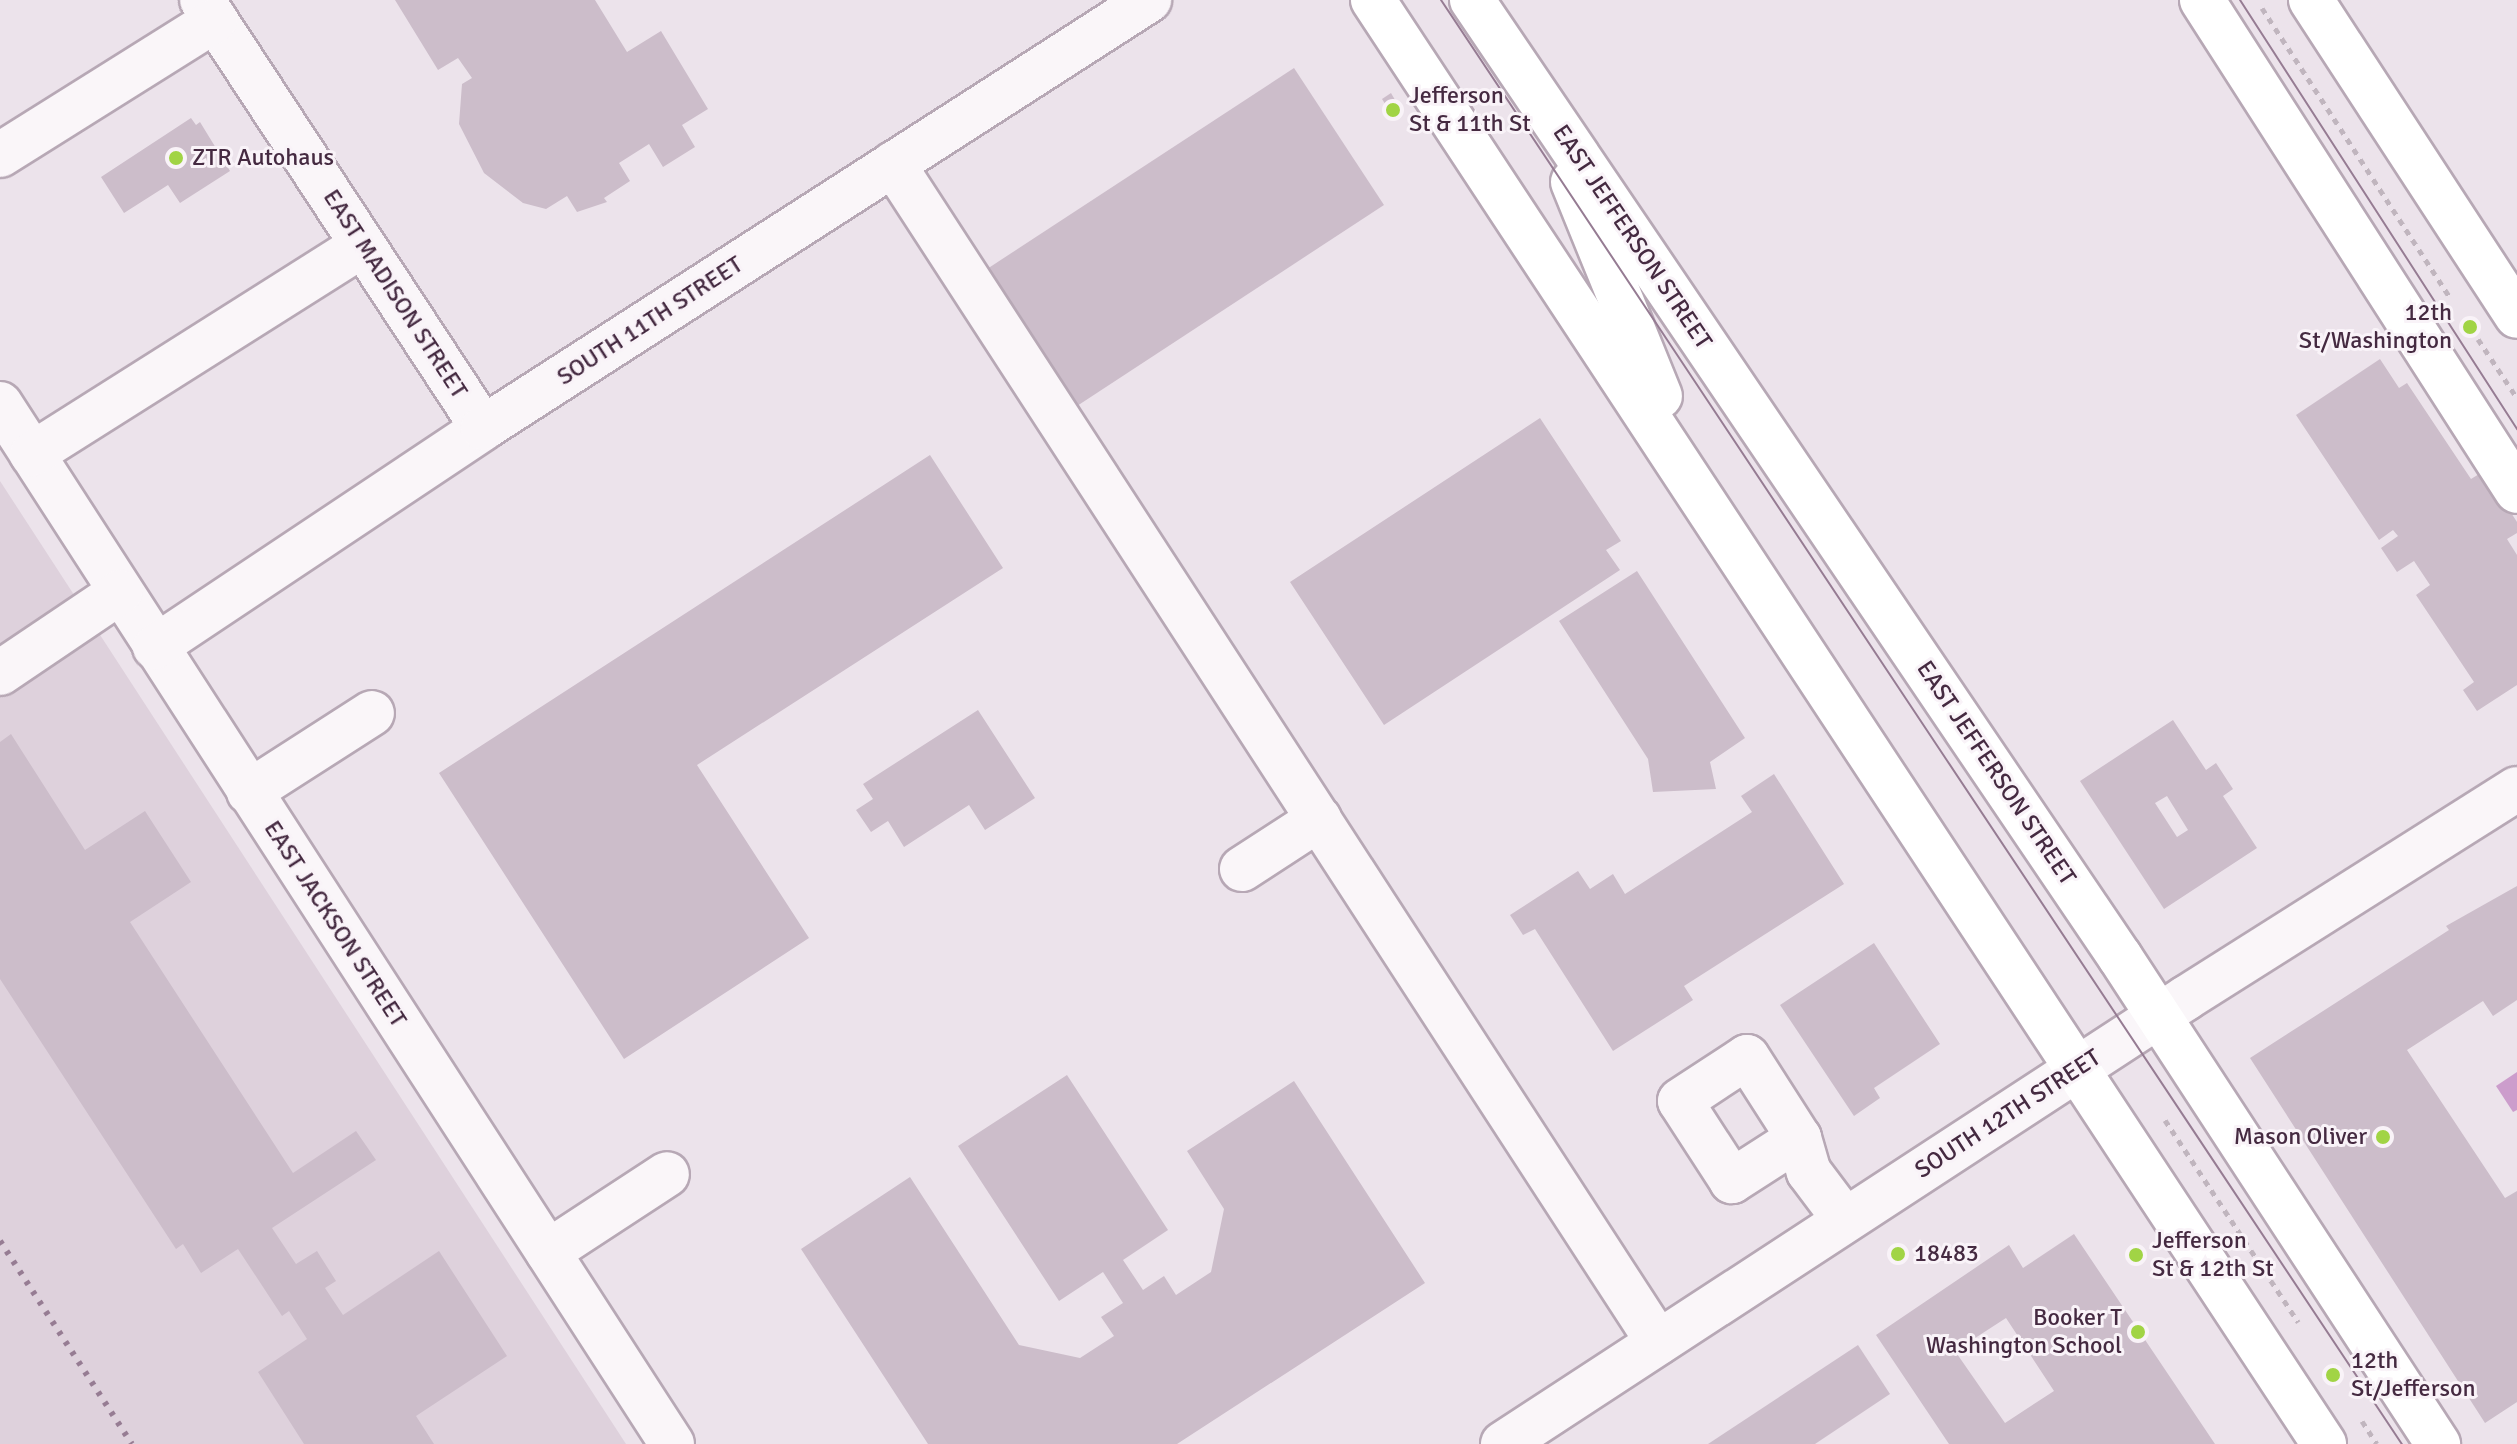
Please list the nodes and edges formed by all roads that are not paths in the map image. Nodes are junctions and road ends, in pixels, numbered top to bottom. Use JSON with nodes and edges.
{"nodes":[{"id":1,"x":1149,"y":0,"type":"edge"},
{"id":2,"x":1373,"y":0,"type":"edge"},
{"id":3,"x":1472,"y":0,"type":"edge"},
{"id":4,"x":2202,"y":0,"type":"edge"},
{"id":5,"x":2311,"y":0,"type":"edge"},
{"id":6,"x":208,"y":10,"type":"edge"},
{"id":7,"x":1544,"y":109,"type":"junction"},
{"id":8,"x":0,"y":155,"type":"edge"},
{"id":9,"x":893,"y":164,"type":"junction"},
{"id":10,"x":363,"y":245,"type":"junction"},
{"id":11,"x":2517,"y":316,"type":"edge"},
{"id":12,"x":0,"y":404,"type":"edge"},
{"id":13,"x":483,"y":428,"type":"junction"},
{"id":14,"x":32,"y":454,"type":"junction"},
{"id":15,"x":1696,"y":485,"type":"junction"},
{"id":16,"x":2517,"y":491,"type":"edge"},
{"id":17,"x":120,"y":592,"type":"junction"},
{"id":18,"x":155,"y":647,"type":"junction"},
{"id":19,"x":0,"y":673,"type":"edge"},
{"id":20,"x":372,"y":713,"type":"dead end"},
{"id":21,"x":2517,"y":789,"type":"edge"},
{"id":22,"x":249,"y":792,"type":"junction"},
{"id":23,"x":1319,"y":819,"type":"junction"},
{"id":24,"x":1242,"y":869,"type":"dead end"},
{"id":25,"x":2159,"y":1015,"type":"junction"},
{"id":26,"x":2078,"y":1068,"type":"junction"},
{"id":27,"x":1799,"y":1138,"type":"dead end"},
{"id":28,"x":667,"y":1174,"type":"dead end"},
{"id":29,"x":1845,"y":1220,"type":"junction"},
{"id":30,"x":548,"y":1252,"type":"junction"},
{"id":31,"x":1658,"y":1342,"type":"junction"},
{"id":32,"x":1524,"y":1438,"type":"edge"},
{"id":33,"x":672,"y":1444,"type":"edge"},
{"id":34,"x":2324,"y":1444,"type":"edge"},
{"id":35,"x":2438,"y":1444,"type":"edge"}],
"edges":[{"from":1,"to":9,"type":"street","name":"SOUTH 11TH STREET"},
{"from":2,"to":15,"type":"main road","name":"EAST JEFFERSON STREET"},
{"from":3,"to":7,"type":"main road","name":"EAST JEFFERSON STREET"},
{"from":4,"to":16,"type":"main road"},
{"from":5,"to":11,"type":"main road"},
{"from":6,"to":8,"type":"street"},
{"from":6,"to":10,"type":"street","name":"EAST MADISON STREET"},
{"from":7,"to":15,"type":"main road","name":"EAST JEFFERSON STREET"},
{"from":7,"to":25,"type":"main road","name":"EAST JEFFERSON STREET"},
{"from":9,"to":13,"type":"street","name":"SOUTH 11TH STREET"},
{"from":9,"to":23,"type":"street"},
{"from":10,"to":13,"type":"street","name":"EAST MADISON STREET"},
{"from":10,"to":14,"type":"street"},
{"from":12,"to":14,"type":"street","name":"EAST JACKSON STREET"},
{"from":13,"to":18,"type":"street","name":"SOUTH 11TH STREET"},
{"from":14,"to":17,"type":"street","name":"EAST JACKSON STREET"},
{"from":15,"to":26,"type":"main road","name":"EAST JEFFERSON STREET"},
{"from":17,"to":18,"type":"street","name":"EAST JACKSON STREET"},
{"from":17,"to":19,"type":"street"},
{"from":18,"to":22,"type":"street","name":"EAST JACKSON STREET"},
{"from":20,"to":22,"type":"street"},
{"from":21,"to":25,"type":"street","name":"SOUTH 12TH STREET"},
{"from":22,"to":30,"type":"street","name":"EAST JACKSON STREET"},
{"from":23,"to":24,"type":"street"},
{"from":23,"to":31,"type":"street"},
{"from":25,"to":26,"type":"street","name":"SOUTH 12TH STREET"},
{"from":25,"to":35,"type":"main road","name":"EAST JEFFERSON STREET"},
{"from":26,"to":29,"type":"street","name":"SOUTH 12TH STREET"},
{"from":26,"to":34,"type":"main road","name":"EAST JEFFERSON STREET"},
{"from":27,"to":29,"type":"street"},
{"from":28,"to":30,"type":"street"},
{"from":29,"to":31,"type":"street","name":"SOUTH 12TH STREET"},
{"from":30,"to":33,"type":"street","name":"EAST JACKSON STREET"},
{"from":31,"to":32,"type":"street","name":"SOUTH 12TH STREET"}]}
